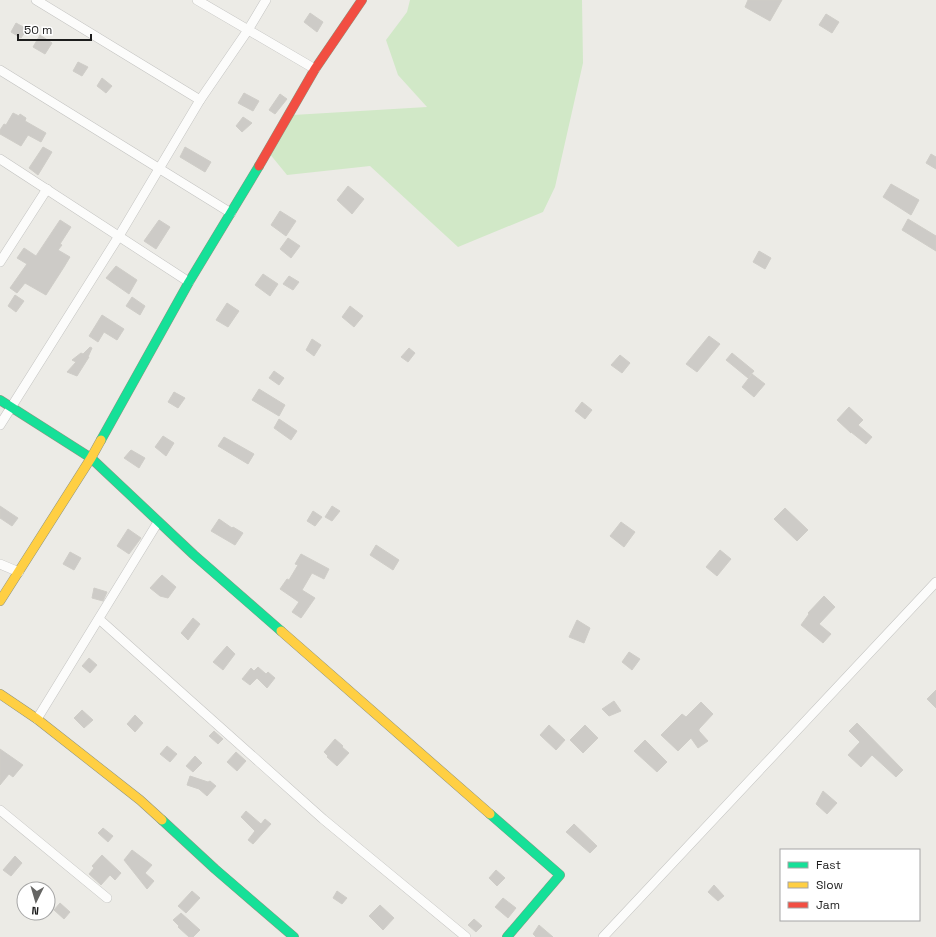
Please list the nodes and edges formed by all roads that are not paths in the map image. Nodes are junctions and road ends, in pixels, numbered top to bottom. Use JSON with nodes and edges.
{"nodes":[{"id":1,"x":36,"y":0,"type":"edge"},
{"id":2,"x":197,"y":0,"type":"edge"},
{"id":3,"x":266,"y":0,"type":"edge"},
{"id":4,"x":362,"y":0,"type":"edge"},
{"id":5,"x":248,"y":30,"type":"junction"},
{"id":6,"x":315,"y":69,"type":"junction"},
{"id":7,"x":0,"y":70,"type":"edge"},
{"id":8,"x":200,"y":100,"type":"junction"},
{"id":9,"x":0,"y":159,"type":"edge"},
{"id":10,"x":159,"y":168,"type":"junction"},
{"id":11,"x":47,"y":189,"type":"junction"},
{"id":12,"x":231,"y":213,"type":"junction"},
{"id":13,"x":119,"y":236,"type":"junction"},
{"id":14,"x":0,"y":262,"type":"edge"},
{"id":15,"x":189,"y":282,"type":"junction"},
{"id":16,"x":0,"y":400,"type":"edge"},
{"id":17,"x":11,"y":407,"type":"junction"},
{"id":18,"x":0,"y":424,"type":"edge"},
{"id":19,"x":91,"y":458,"type":"junction"},
{"id":20,"x":158,"y":522,"type":"junction"},
{"id":21,"x":0,"y":564,"type":"edge"},
{"id":22,"x":19,"y":572,"type":"junction"},
{"id":23,"x":936,"y":582,"type":"edge"},
{"id":24,"x":0,"y":601,"type":"edge"},
{"id":25,"x":99,"y":619,"type":"junction"},
{"id":26,"x":0,"y":694,"type":"edge"},
{"id":27,"x":37,"y":719,"type":"junction"},
{"id":28,"x":0,"y":810,"type":"edge"},
{"id":29,"x":107,"y":898,"type":"dead end"},
{"id":30,"x":294,"y":937,"type":"edge"},
{"id":31,"x":466,"y":937,"type":"edge"},
{"id":32,"x":507,"y":937,"type":"edge"},
{"id":33,"x":603,"y":937,"type":"edge"}],
"edges":[{"from":1,"to":8,"type":"street"},
{"from":2,"to":5,"type":"street"},
{"from":3,"to":5,"type":"street"},
{"from":4,"to":6,"type":"street"},
{"from":5,"to":6,"type":"street"},
{"from":5,"to":8,"type":"street"},
{"from":6,"to":12,"type":"street"},
{"from":7,"to":10,"type":"street"},
{"from":8,"to":10,"type":"street"},
{"from":9,"to":11,"type":"street"},
{"from":10,"to":12,"type":"street"},
{"from":10,"to":13,"type":"street"},
{"from":11,"to":13,"type":"street"},
{"from":11,"to":14,"type":"street"},
{"from":12,"to":15,"type":"street"},
{"from":13,"to":15,"type":"street"},
{"from":13,"to":17,"type":"street"},
{"from":15,"to":19,"type":"street"},
{"from":16,"to":17,"type":"street"},
{"from":17,"to":18,"type":"street"},
{"from":17,"to":19,"type":"street"},
{"from":19,"to":20,"type":"street"},
{"from":19,"to":22,"type":"street"},
{"from":20,"to":25,"type":"street"},
{"from":20,"to":32,"type":"street"},
{"from":21,"to":22,"type":"street"},
{"from":22,"to":24,"type":"street"},
{"from":23,"to":33,"type":"street"},
{"from":25,"to":27,"type":"street"},
{"from":25,"to":31,"type":"street"},
{"from":26,"to":27,"type":"street"},
{"from":27,"to":30,"type":"street"},
{"from":28,"to":29,"type":"street"}]}
